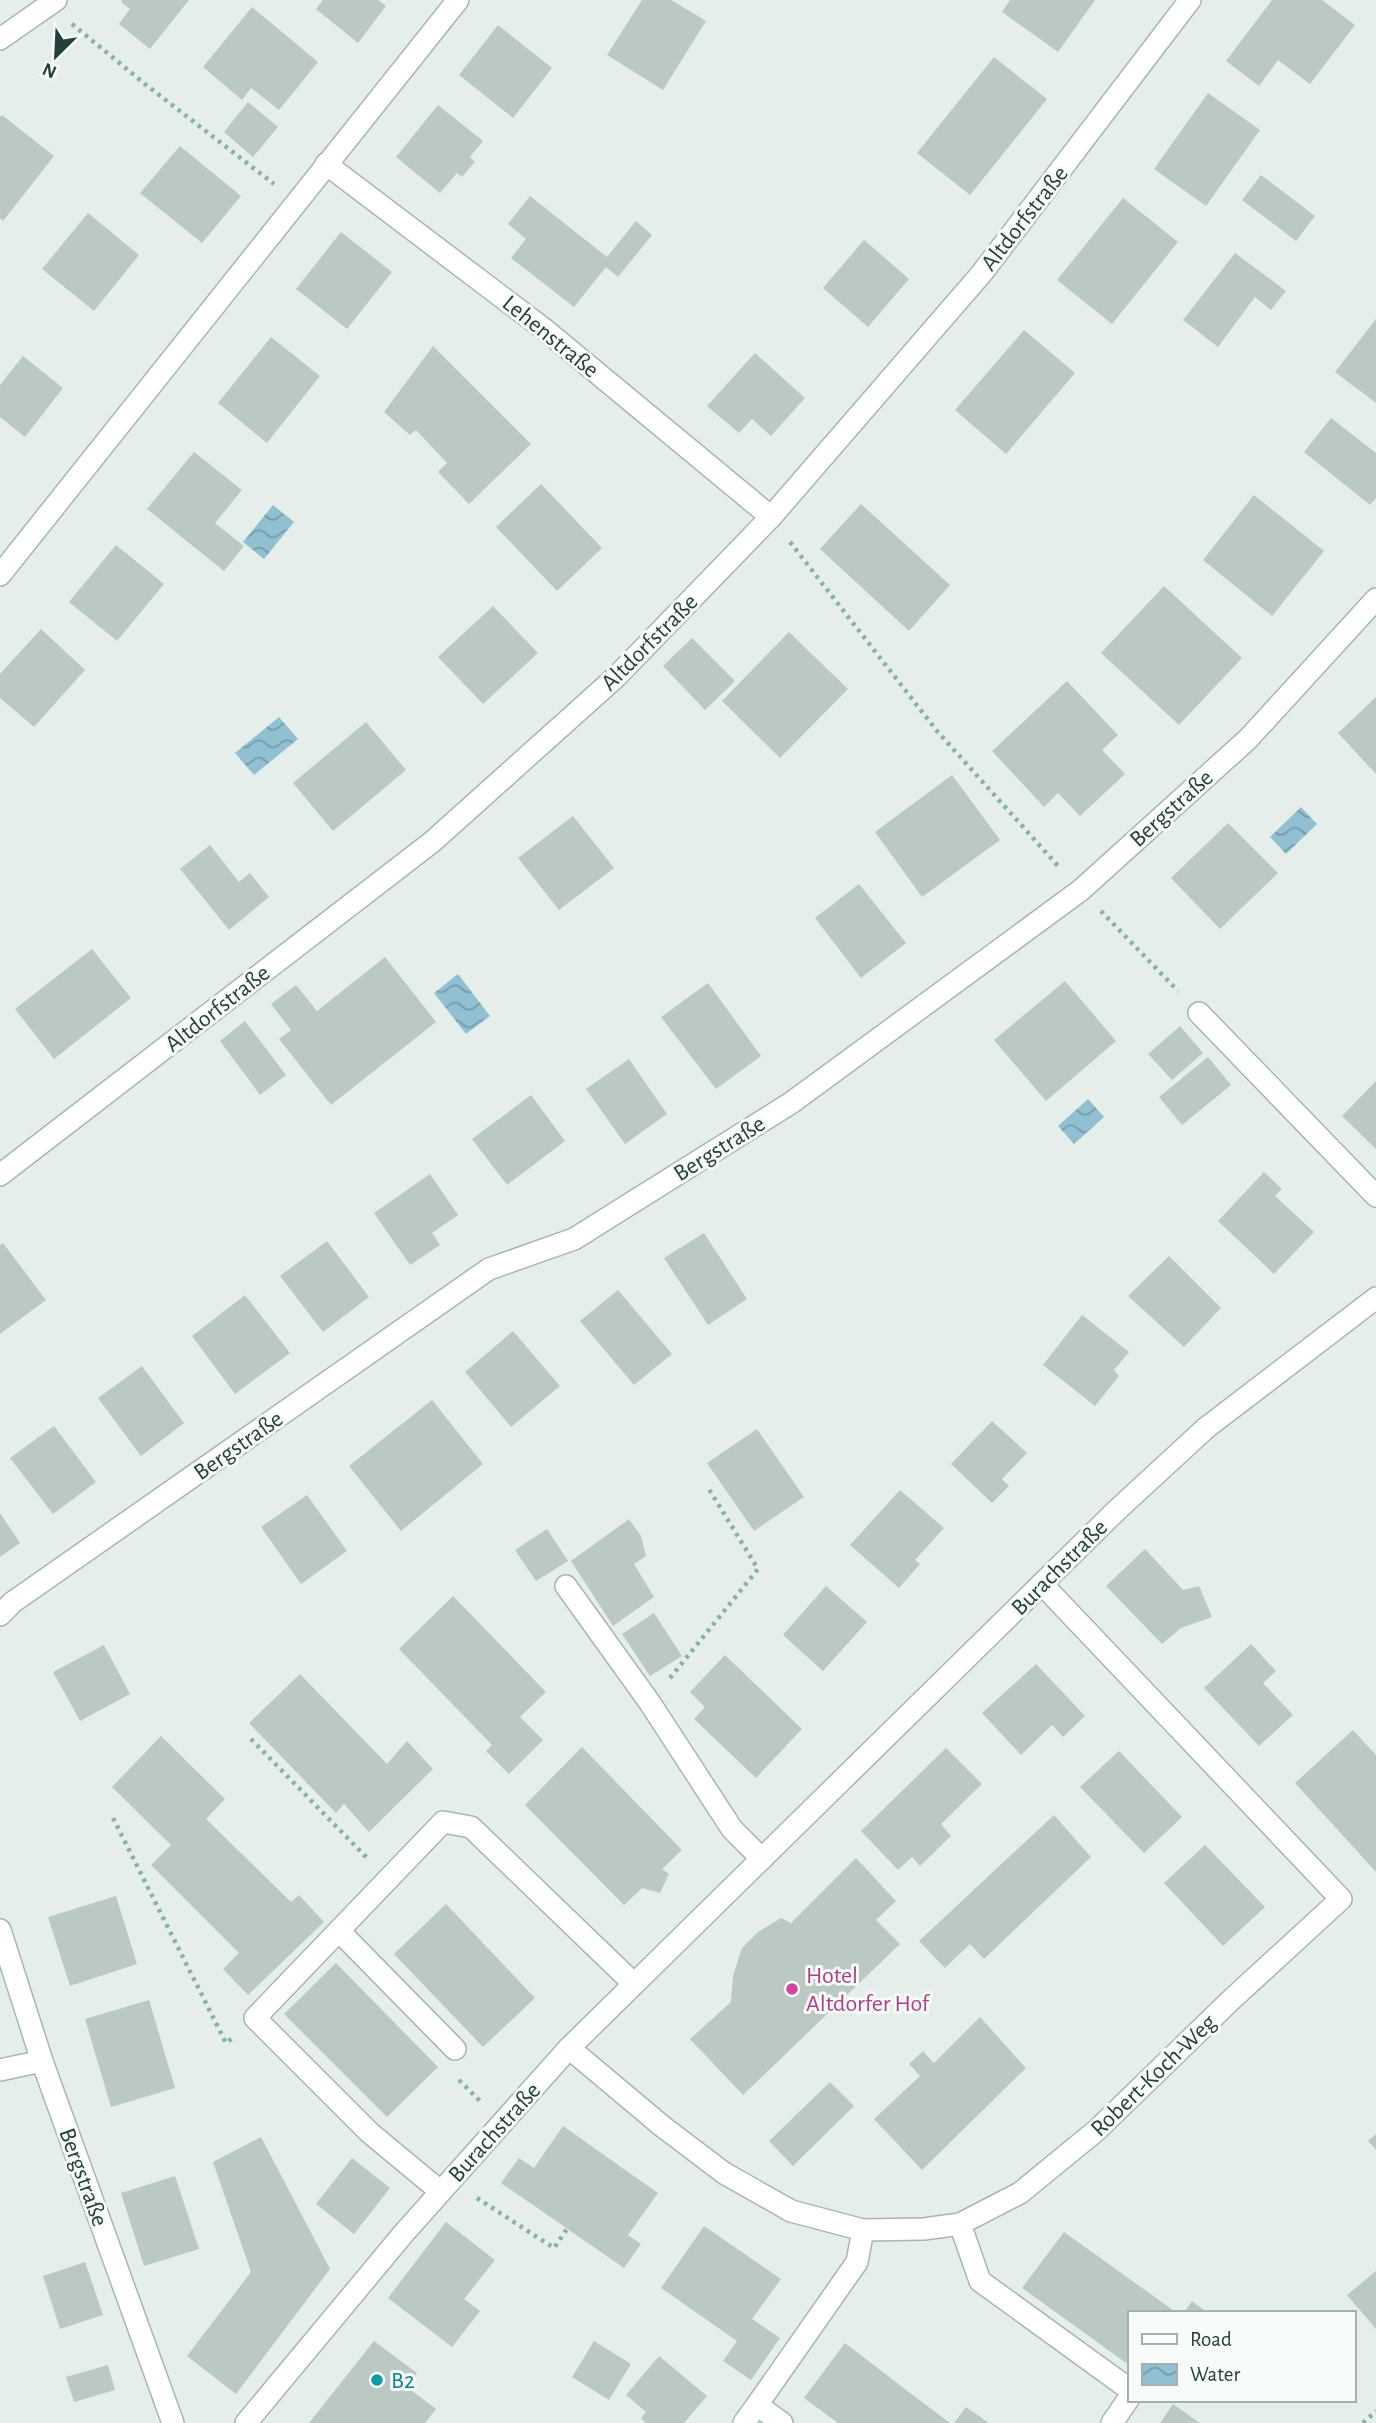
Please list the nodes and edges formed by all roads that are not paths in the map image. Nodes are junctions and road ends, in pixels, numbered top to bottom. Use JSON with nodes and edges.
{"nodes":[{"id":1,"x":458,"y":0,"type":"edge"},
{"id":2,"x":1191,"y":0,"type":"edge"},
{"id":3,"x":53,"y":3,"type":"edge"},
{"id":4,"x":0,"y":38,"type":"edge"},
{"id":5,"x":327,"y":164,"type":"junction"},
{"id":6,"x":771,"y":516,"type":"junction"},
{"id":7,"x":0,"y":575,"type":"edge"},
{"id":8,"x":1376,"y":599,"type":"edge"},
{"id":9,"x":1199,"y":1013,"type":"road end"},
{"id":10,"x":0,"y":1175,"type":"edge"},
{"id":11,"x":1376,"y":1196,"type":"edge"},
{"id":12,"x":1376,"y":1298,"type":"edge"},
{"id":13,"x":1042,"y":1584,"type":"junction"},
{"id":14,"x":566,"y":1586,"type":"dead end"},
{"id":15,"x":0,"y":1615,"type":"edge"},
{"id":16,"x":762,"y":1859,"type":"junction"},
{"id":17,"x":0,"y":1930,"type":"edge"},
{"id":18,"x":339,"y":1931,"type":"junction"},
{"id":19,"x":634,"y":1984,"type":"junction"},
{"id":20,"x":569,"y":2048,"type":"junction"},
{"id":21,"x":455,"y":2049,"type":"road end"},
{"id":22,"x":42,"y":2061,"type":"junction"},
{"id":23,"x":0,"y":2070,"type":"edge"},
{"id":24,"x":445,"y":2186,"type":"junction"},
{"id":25,"x":960,"y":2224,"type":"junction"},
{"id":26,"x":863,"y":2230,"type":"junction"},
{"id":27,"x":1128,"y":2388,"type":"edge"},
{"id":28,"x":1128,"y":2399,"type":"edge"},
{"id":29,"x":757,"y":2405,"type":"junction"},
{"id":30,"x":173,"y":2423,"type":"edge"},
{"id":31,"x":246,"y":2423,"type":"edge"},
{"id":32,"x":744,"y":2423,"type":"edge"},
{"id":33,"x":782,"y":2423,"type":"edge"},
{"id":34,"x":1112,"y":2423,"type":"edge"}],
"edges":[{"from":1,"to":5,"type":"street"},
{"from":2,"to":6,"type":"street","name":"Altdorfstraße"},
{"from":3,"to":4,"type":"street"},
{"from":5,"to":6,"type":"street","name":"Lehenstraße"},
{"from":5,"to":7,"type":"street"},
{"from":6,"to":10,"type":"street","name":"Altdorfstraße"},
{"from":8,"to":15,"type":"street","name":"Bergstraße"},
{"from":9,"to":11,"type":"street"},
{"from":12,"to":13,"type":"street","name":"Burachstraße"},
{"from":13,"to":16,"type":"street","name":"Burachstraße"},
{"from":13,"to":25,"type":"street","name":"Robert-Koch-Weg"},
{"from":14,"to":16,"type":"street"},
{"from":16,"to":19,"type":"street","name":"Burachstraße"},
{"from":17,"to":22,"type":"street","name":"Bergstraße"},
{"from":18,"to":19,"type":"street"},
{"from":18,"to":21,"type":"street"},
{"from":18,"to":24,"type":"street"},
{"from":19,"to":20,"type":"street","name":"Burachstraße"},
{"from":20,"to":24,"type":"street","name":"Burachstraße"},
{"from":20,"to":26,"type":"street","name":"Robert-Koch-Weg"},
{"from":22,"to":23,"type":"street"},
{"from":22,"to":30,"type":"street","name":"Bergstraße"},
{"from":24,"to":31,"type":"street","name":"Burachstraße"},
{"from":25,"to":26,"type":"street","name":"Robert-Koch-Weg"},
{"from":25,"to":27,"type":"street"},
{"from":26,"to":29,"type":"street"},
{"from":28,"to":34,"type":"street"},
{"from":29,"to":32,"type":"street"},
{"from":29,"to":33,"type":"street"}]}
